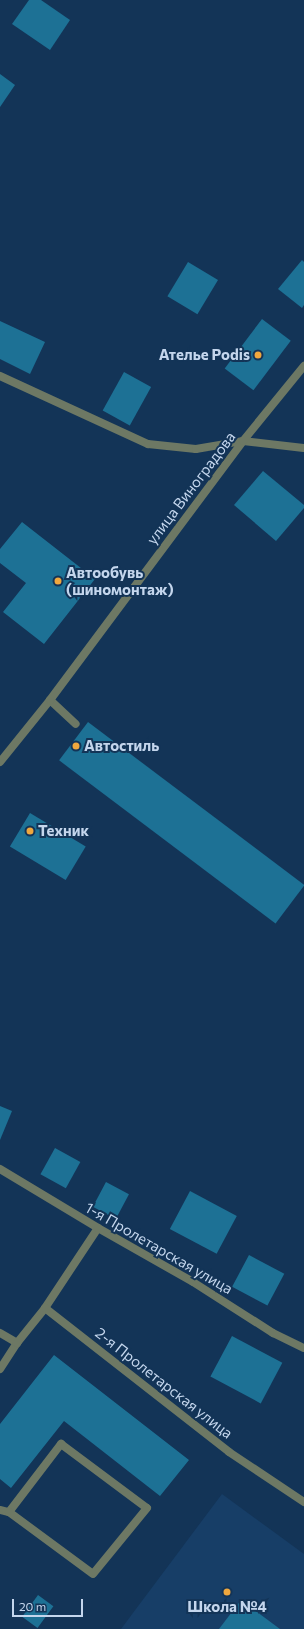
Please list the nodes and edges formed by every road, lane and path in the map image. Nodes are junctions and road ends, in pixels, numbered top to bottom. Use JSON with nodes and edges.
{"nodes":[{"id":1,"x":304,"y":366,"type":"edge"},
{"id":2,"x":0,"y":376,"type":"edge"},
{"id":3,"x":243,"y":441,"type":"junction"},
{"id":4,"x":304,"y":448,"type":"edge"},
{"id":5,"x":50,"y":700,"type":"junction"},
{"id":6,"x":76,"y":724,"type":"dead end"},
{"id":7,"x":0,"y":762,"type":"edge"},
{"id":8,"x":0,"y":1170,"type":"edge"},
{"id":9,"x":98,"y":1228,"type":"junction"},
{"id":10,"x":45,"y":1308,"type":"junction"},
{"id":11,"x":0,"y":1333,"type":"edge"},
{"id":12,"x":17,"y":1343,"type":"junction"},
{"id":13,"x":304,"y":1348,"type":"edge"},
{"id":14,"x":0,"y":1369,"type":"edge"},
{"id":15,"x":304,"y":1502,"type":"edge"},
{"id":16,"x":0,"y":1510,"type":"edge"},
{"id":17,"x":9,"y":1512,"type":"junction"}],
"edges":[{"from":1,"to":3,"type":"street","name":"улица Виноградова"},
{"from":2,"to":3,"type":"street"},
{"from":3,"to":4,"type":"street"},
{"from":3,"to":5,"type":"street","name":"улица Виноградова"},
{"from":5,"to":6,"type":"street"},
{"from":5,"to":7,"type":"street","name":"улица Виноградова"},
{"from":8,"to":9,"type":"street","name":"1-я Пролетарская улица"},
{"from":9,"to":10,"type":"street"},
{"from":9,"to":13,"type":"street","name":"1-я Пролетарская улица"},
{"from":10,"to":12,"type":"street"},
{"from":10,"to":15,"type":"street","name":"2-я Пролетарская улица"},
{"from":11,"to":12,"type":"street"},
{"from":12,"to":14,"type":"street"},
{"from":16,"to":17,"type":"street"},
{"from":17,"to":17,"type":"street"}]}
